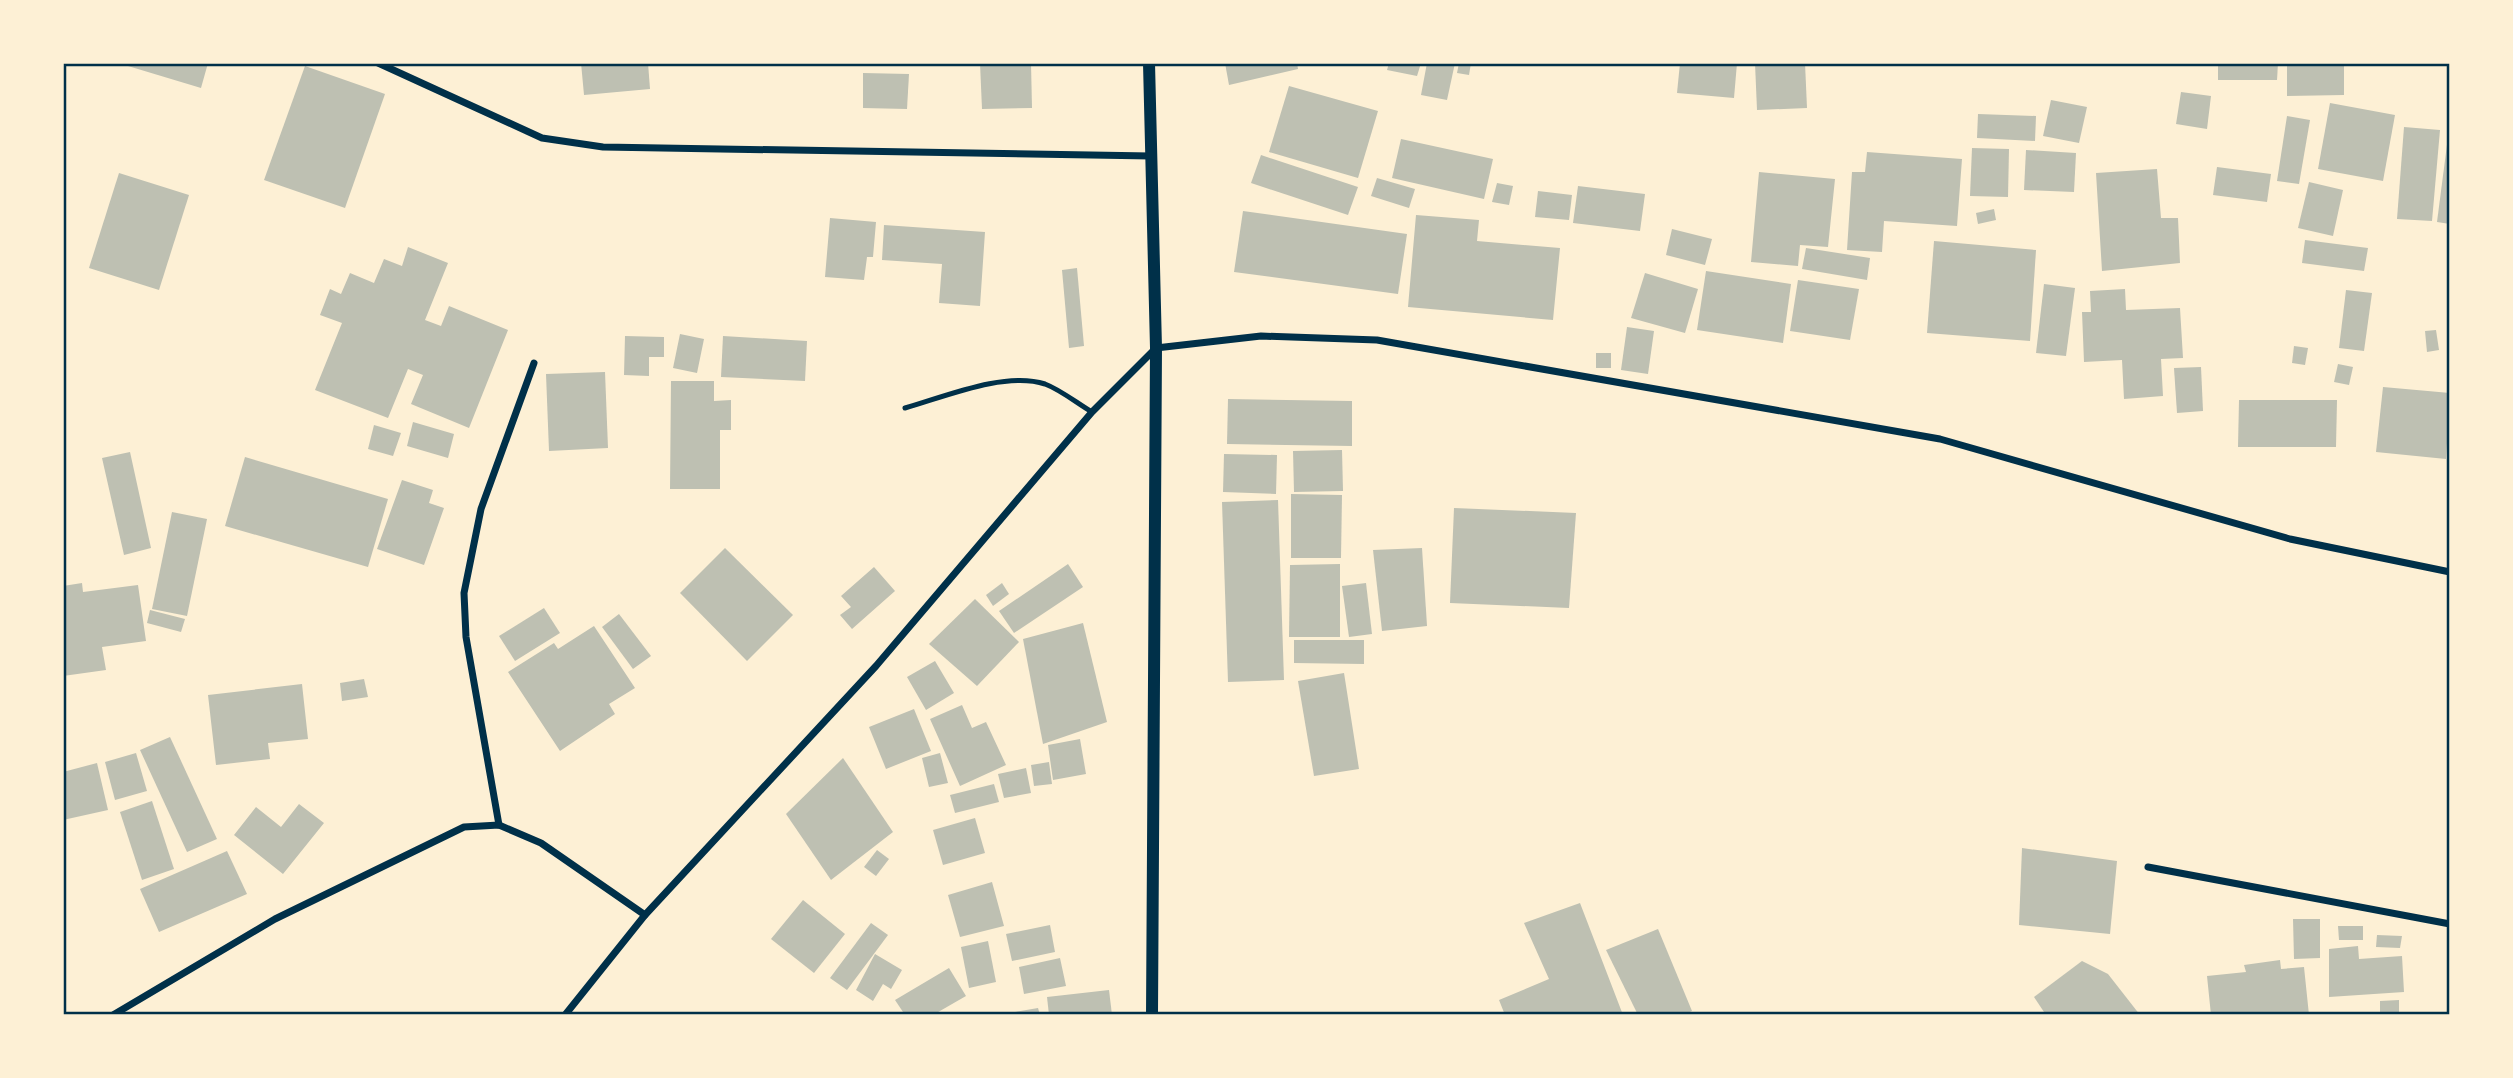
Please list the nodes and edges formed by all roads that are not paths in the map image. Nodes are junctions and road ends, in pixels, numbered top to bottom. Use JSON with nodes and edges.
{"nodes":[{"id":1,"x":378,"y":63,"type":"edge"},
{"id":2,"x":1149,"y":63,"type":"edge"},
{"id":3,"x":1151,"y":156,"type":"junction"},
{"id":4,"x":1156,"y":348,"type":"junction"},
{"id":5,"x":534,"y":363,"type":"dead end"},
{"id":6,"x":905,"y":408,"type":"dead end"},
{"id":7,"x":1092,"y":412,"type":"junction"},
{"id":8,"x":2450,"y":572,"type":"edge"},
{"id":9,"x":499,"y":825,"type":"junction"},
{"id":10,"x":2148,"y":867,"type":"dead end"},
{"id":11,"x":645,"y":915,"type":"junction"},
{"id":12,"x":2450,"y":924,"type":"edge"},
{"id":13,"x":113,"y":1015,"type":"edge"},
{"id":14,"x":565,"y":1015,"type":"edge"},
{"id":15,"x":1152,"y":1015,"type":"edge"}],
"edges":[{"from":1,"to":3,"type":"street"},
{"from":2,"to":3,"type":"street"},
{"from":3,"to":4,"type":"street"},
{"from":4,"to":7,"type":"street"},
{"from":4,"to":8,"type":"street"},
{"from":4,"to":15,"type":"street"},
{"from":5,"to":9,"type":"street"},
{"from":6,"to":7,"type":"lane"},
{"from":7,"to":11,"type":"street"},
{"from":9,"to":11,"type":"street"},
{"from":9,"to":13,"type":"street"},
{"from":10,"to":12,"type":"street"},
{"from":11,"to":14,"type":"street"}]}
